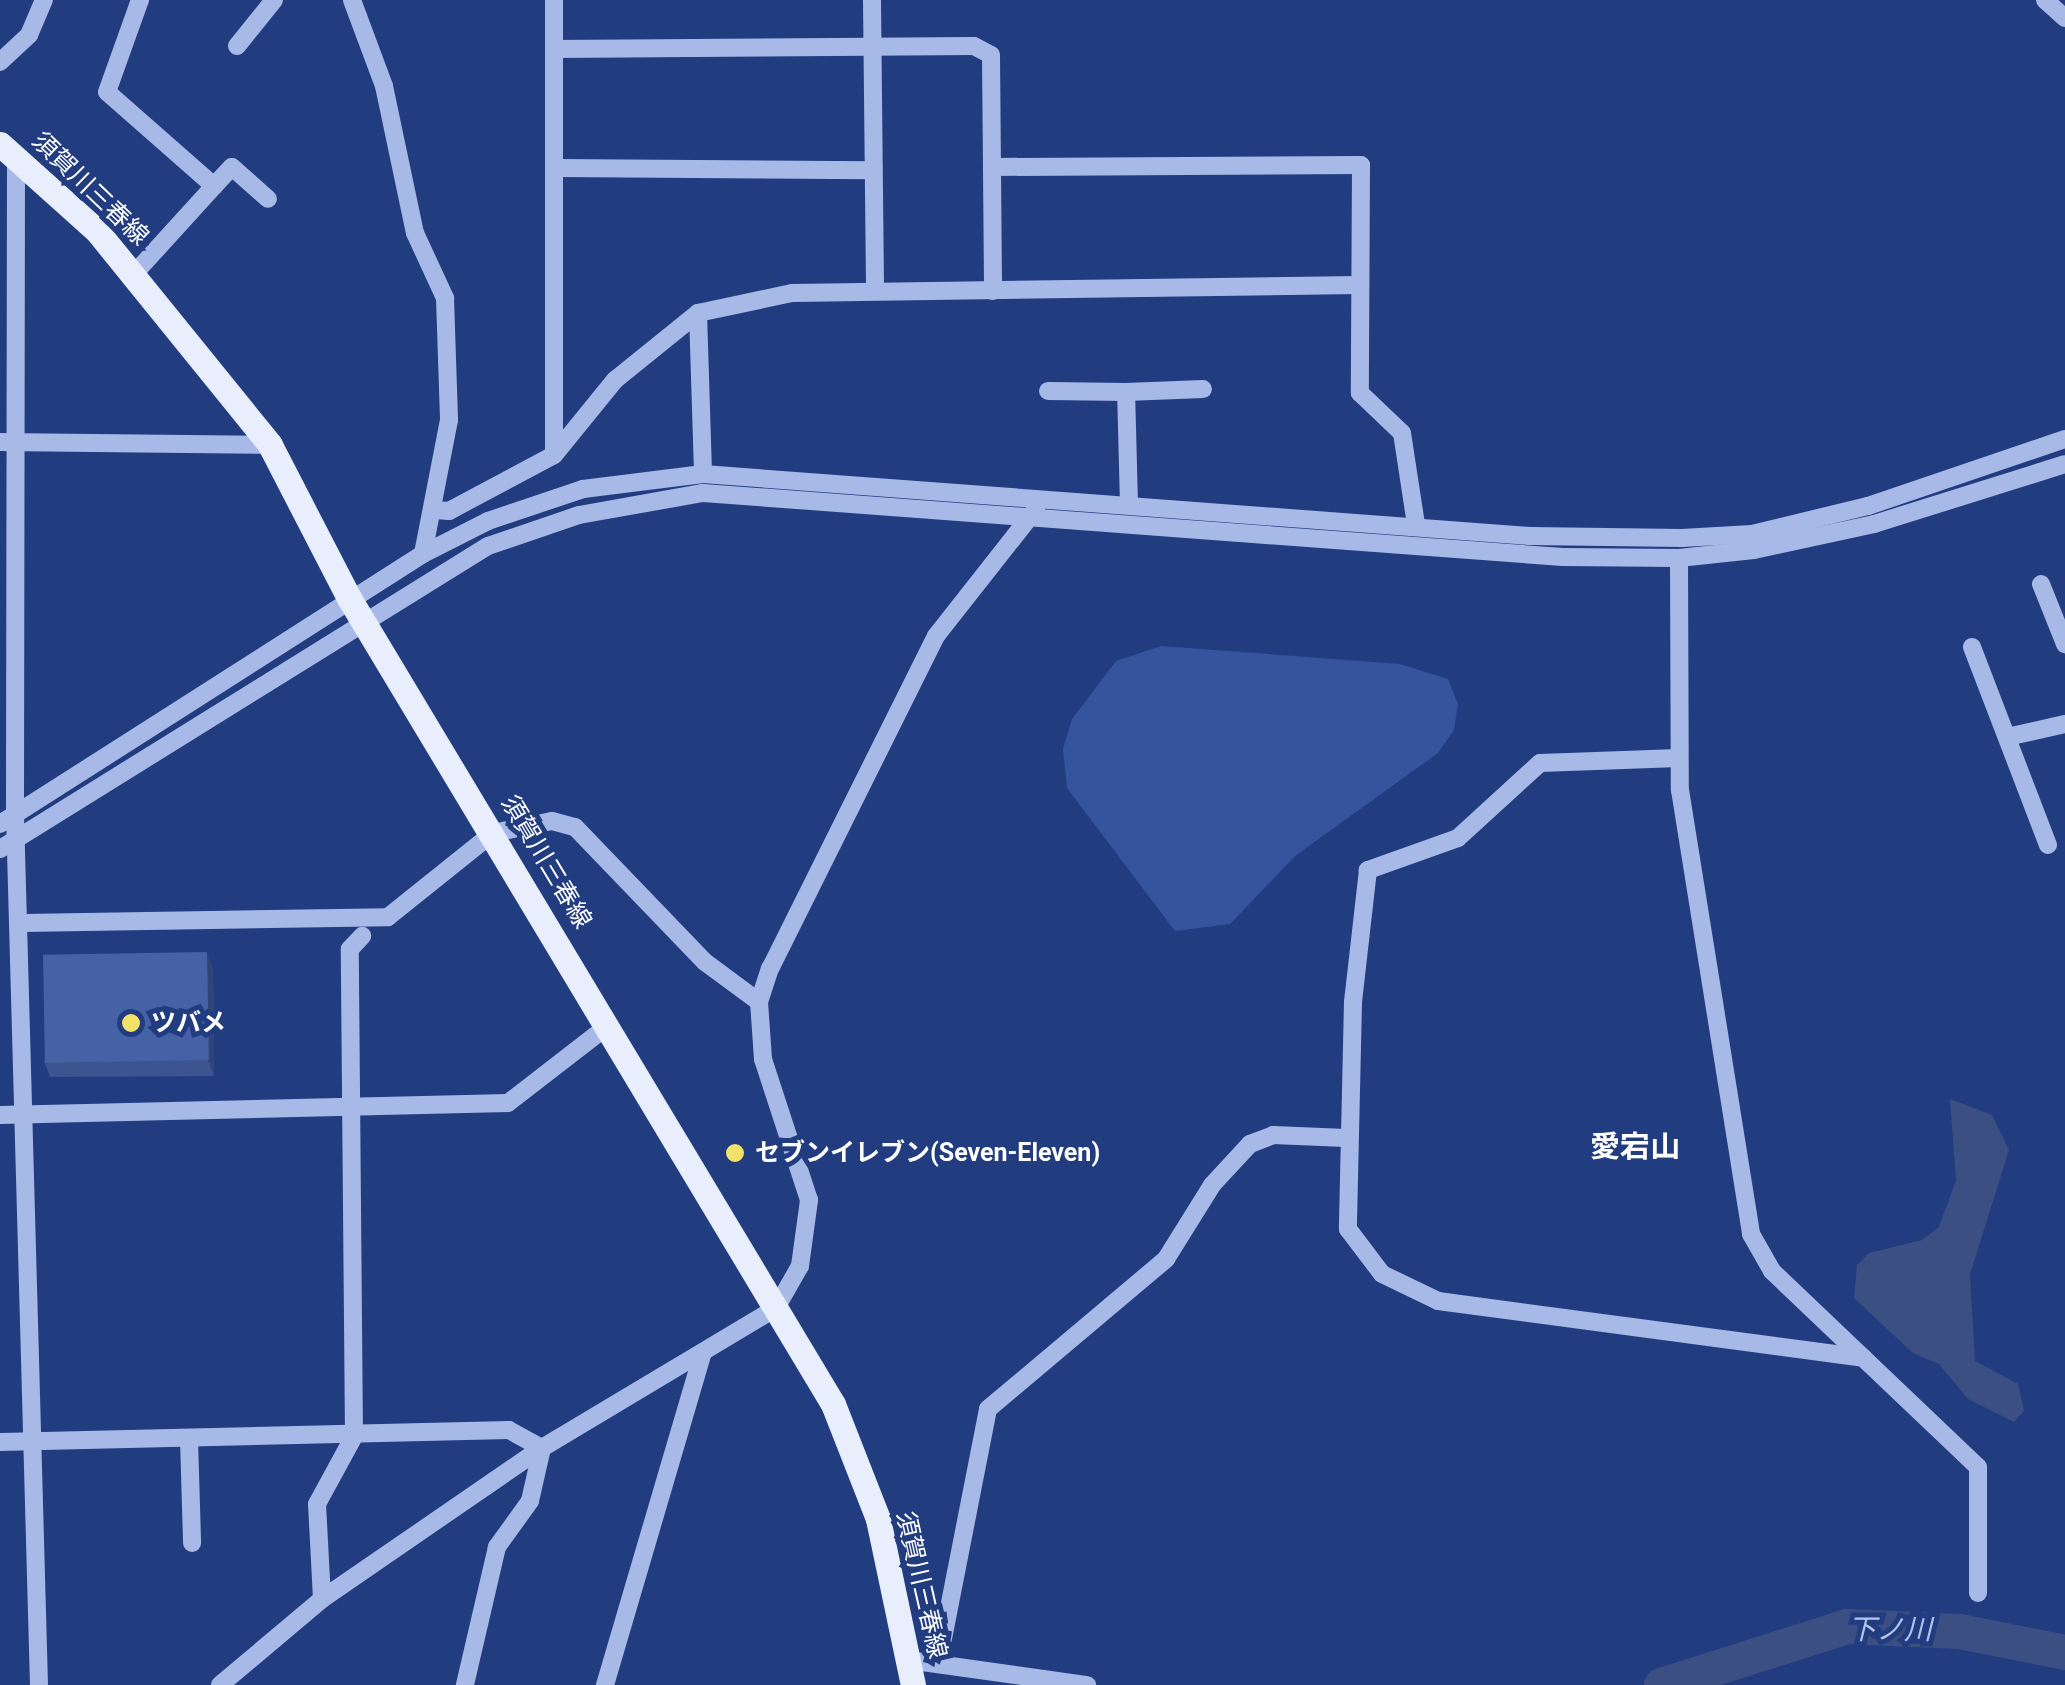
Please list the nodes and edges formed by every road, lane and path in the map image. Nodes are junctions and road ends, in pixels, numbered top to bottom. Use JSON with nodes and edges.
{"nodes":[{"id":1,"x":44,"y":0,"type":"edge"},
{"id":2,"x":140,"y":0,"type":"edge"},
{"id":3,"x":274,"y":0,"type":"edge"},
{"id":4,"x":352,"y":0,"type":"edge"},
{"id":5,"x":554,"y":0,"type":"edge"},
{"id":6,"x":872,"y":0,"type":"edge"},
{"id":7,"x":2046,"y":0,"type":"edge"},
{"id":8,"x":2065,"y":18,"type":"edge"},
{"id":9,"x":236,"y":46,"type":"dead end"},
{"id":10,"x":874,"y":46,"type":"junction"},
{"id":11,"x":554,"y":49,"type":"junction"},
{"id":12,"x":0,"y":62,"type":"edge"},
{"id":13,"x":8,"y":151,"type":"edge"},
{"id":14,"x":994,"y":167,"type":"junction"},
{"id":15,"x":556,"y":168,"type":"junction"},
{"id":16,"x":874,"y":170,"type":"junction"},
{"id":17,"x":214,"y":186,"type":"junction"},
{"id":18,"x":268,"y":199,"type":"dead end"},
{"id":19,"x":134,"y":274,"type":"junction"},
{"id":20,"x":1359,"y":285,"type":"junction"},
{"id":21,"x":875,"y":291,"type":"junction"},
{"id":22,"x":993,"y":291,"type":"junction"},
{"id":23,"x":698,"y":313,"type":"junction"},
{"id":24,"x":1203,"y":389,"type":"dead end"},
{"id":25,"x":1048,"y":392,"type":"dead end"},
{"id":26,"x":1126,"y":392,"type":"junction"},
{"id":27,"x":2065,"y":439,"type":"edge"},
{"id":28,"x":6,"y":442,"type":"edge"},
{"id":29,"x":270,"y":445,"type":"junction"},
{"id":30,"x":554,"y":454,"type":"junction"},
{"id":31,"x":2065,"y":464,"type":"edge"},
{"id":32,"x":703,"y":474,"type":"junction"},
{"id":33,"x":1129,"y":504,"type":"junction"},
{"id":34,"x":1036,"y":507,"type":"junction"},
{"id":35,"x":435,"y":510,"type":"junction"},
{"id":36,"x":1416,"y":524,"type":"junction"},
{"id":37,"x":424,"y":554,"type":"junction"},
{"id":38,"x":1679,"y":558,"type":"junction"},
{"id":39,"x":2041,"y":584,"type":"dead end"},
{"id":40,"x":357,"y":608,"type":"junction"},
{"id":41,"x":2065,"y":644,"type":"edge"},
{"id":42,"x":1972,"y":647,"type":"dead end"},
{"id":43,"x":2065,"y":724,"type":"edge"},
{"id":44,"x":2007,"y":737,"type":"junction"},
{"id":45,"x":1678,"y":758,"type":"junction"},
{"id":46,"x":8,"y":820,"type":"edge"},
{"id":47,"x":493,"y":833,"type":"junction"},
{"id":48,"x":21,"y":836,"type":"junction"},
{"id":49,"x":2048,"y":845,"type":"dead end"},
{"id":50,"x":0,"y":849,"type":"edge"},
{"id":51,"x":23,"y":923,"type":"junction"},
{"id":52,"x":362,"y":936,"type":"dead end"},
{"id":53,"x":760,"y":1002,"type":"junction"},
{"id":54,"x":609,"y":1025,"type":"junction"},
{"id":55,"x":353,"y":1109,"type":"junction"},
{"id":56,"x":27,"y":1114,"type":"junction"},
{"id":57,"x":0,"y":1115,"type":"edge"},
{"id":58,"x":1346,"y":1138,"type":"junction"},
{"id":59,"x":776,"y":1308,"type":"junction"},
{"id":60,"x":703,"y":1353,"type":"junction"},
{"id":61,"x":1863,"y":1358,"type":"junction"},
{"id":62,"x":354,"y":1436,"type":"junction"},
{"id":63,"x":190,"y":1440,"type":"junction"},
{"id":64,"x":0,"y":1442,"type":"edge"},
{"id":65,"x":34,"y":1442,"type":"junction"},
{"id":66,"x":542,"y":1448,"type":"junction"},
{"id":67,"x":192,"y":1543,"type":"dead end"},
{"id":68,"x":1978,"y":1593,"type":"dead end"},
{"id":69,"x":322,"y":1599,"type":"junction"},
{"id":70,"x":938,"y":1664,"type":"junction"},
{"id":71,"x":910,"y":1673,"type":"edge"},
{"id":72,"x":224,"y":1684,"type":"edge"},
{"id":73,"x":39,"y":1685,"type":"edge"},
{"id":74,"x":465,"y":1685,"type":"edge"},
{"id":75,"x":606,"y":1685,"type":"edge"},
{"id":76,"x":1087,"y":1685,"type":"edge"}],
"edges":[{"from":1,"to":12,"type":"street"},
{"from":2,"to":17,"type":"street"},
{"from":3,"to":9,"type":"street"},
{"from":4,"to":35,"type":"street"},
{"from":5,"to":11,"type":"street"},
{"from":6,"to":10,"type":"street"},
{"from":7,"to":8,"type":"street"},
{"from":10,"to":11,"type":"street"},
{"from":10,"to":14,"type":"street"},
{"from":10,"to":16,"type":"street"},
{"from":11,"to":15,"type":"street"},
{"from":13,"to":19,"type":"main road","name":"須賀川三春線"},
{"from":13,"to":28,"type":"street"},
{"from":14,"to":20,"type":"street"},
{"from":14,"to":22,"type":"street"},
{"from":15,"to":16,"type":"street"},
{"from":15,"to":30,"type":"street"},
{"from":16,"to":21,"type":"street"},
{"from":17,"to":18,"type":"street"},
{"from":17,"to":19,"type":"street"},
{"from":19,"to":29,"type":"main road","name":"須賀川三春線"},
{"from":20,"to":22,"type":"street"},
{"from":20,"to":36,"type":"street"},
{"from":21,"to":22,"type":"street"},
{"from":21,"to":23,"type":"street"},
{"from":23,"to":30,"type":"street"},
{"from":23,"to":32,"type":"street"},
{"from":24,"to":26,"type":"street"},
{"from":25,"to":26,"type":"street"},
{"from":26,"to":33,"type":"street"},
{"from":27,"to":36,"type":"street"},
{"from":28,"to":29,"type":"street"},
{"from":28,"to":46,"type":"street"},
{"from":29,"to":40,"type":"main road","name":"須賀川三春線"},
{"from":30,"to":35,"type":"street"},
{"from":31,"to":38,"type":"street"},
{"from":32,"to":34,"type":"street"},
{"from":32,"to":37,"type":"street"},
{"from":33,"to":34,"type":"street"},
{"from":33,"to":36,"type":"street"},
{"from":34,"to":38,"type":"street"},
{"from":34,"to":40,"type":"street"},
{"from":34,"to":53,"type":"street"},
{"from":35,"to":37,"type":"street"},
{"from":37,"to":40,"type":"street"},
{"from":38,"to":45,"type":"street"},
{"from":39,"to":41,"type":"street"},
{"from":40,"to":46,"type":"street"},
{"from":40,"to":47,"type":"main road","name":"須賀川三春線"},
{"from":40,"to":48,"type":"street"},
{"from":42,"to":44,"type":"street"},
{"from":43,"to":44,"type":"street"},
{"from":44,"to":49,"type":"street"},
{"from":45,"to":58,"type":"street"},
{"from":45,"to":61,"type":"street"},
{"from":46,"to":48,"type":"street"},
{"from":47,"to":51,"type":"street"},
{"from":47,"to":53,"type":"street"},
{"from":47,"to":54,"type":"main road","name":"須賀川三春線"},
{"from":48,"to":50,"type":"street"},
{"from":48,"to":51,"type":"street"},
{"from":51,"to":56,"type":"street"},
{"from":52,"to":55,"type":"street"},
{"from":53,"to":59,"type":"street"},
{"from":54,"to":55,"type":"street"},
{"from":54,"to":59,"type":"main road","name":"須賀川三春線"},
{"from":55,"to":56,"type":"street"},
{"from":55,"to":62,"type":"street"},
{"from":56,"to":57,"type":"street"},
{"from":56,"to":65,"type":"street"},
{"from":58,"to":61,"type":"street"},
{"from":58,"to":70,"type":"street"},
{"from":59,"to":60,"type":"street"},
{"from":59,"to":71,"type":"main road","name":"須賀川三春線"},
{"from":60,"to":66,"type":"street"},
{"from":60,"to":75,"type":"street"},
{"from":61,"to":68,"type":"street"},
{"from":62,"to":63,"type":"street"},
{"from":62,"to":66,"type":"street"},
{"from":62,"to":69,"type":"street"},
{"from":63,"to":65,"type":"street"},
{"from":63,"to":67,"type":"street"},
{"from":64,"to":65,"type":"street"},
{"from":65,"to":73,"type":"street"},
{"from":66,"to":69,"type":"street"},
{"from":66,"to":74,"type":"street"},
{"from":69,"to":72,"type":"street"},
{"from":70,"to":71,"type":"street"},
{"from":70,"to":76,"type":"street"}]}
